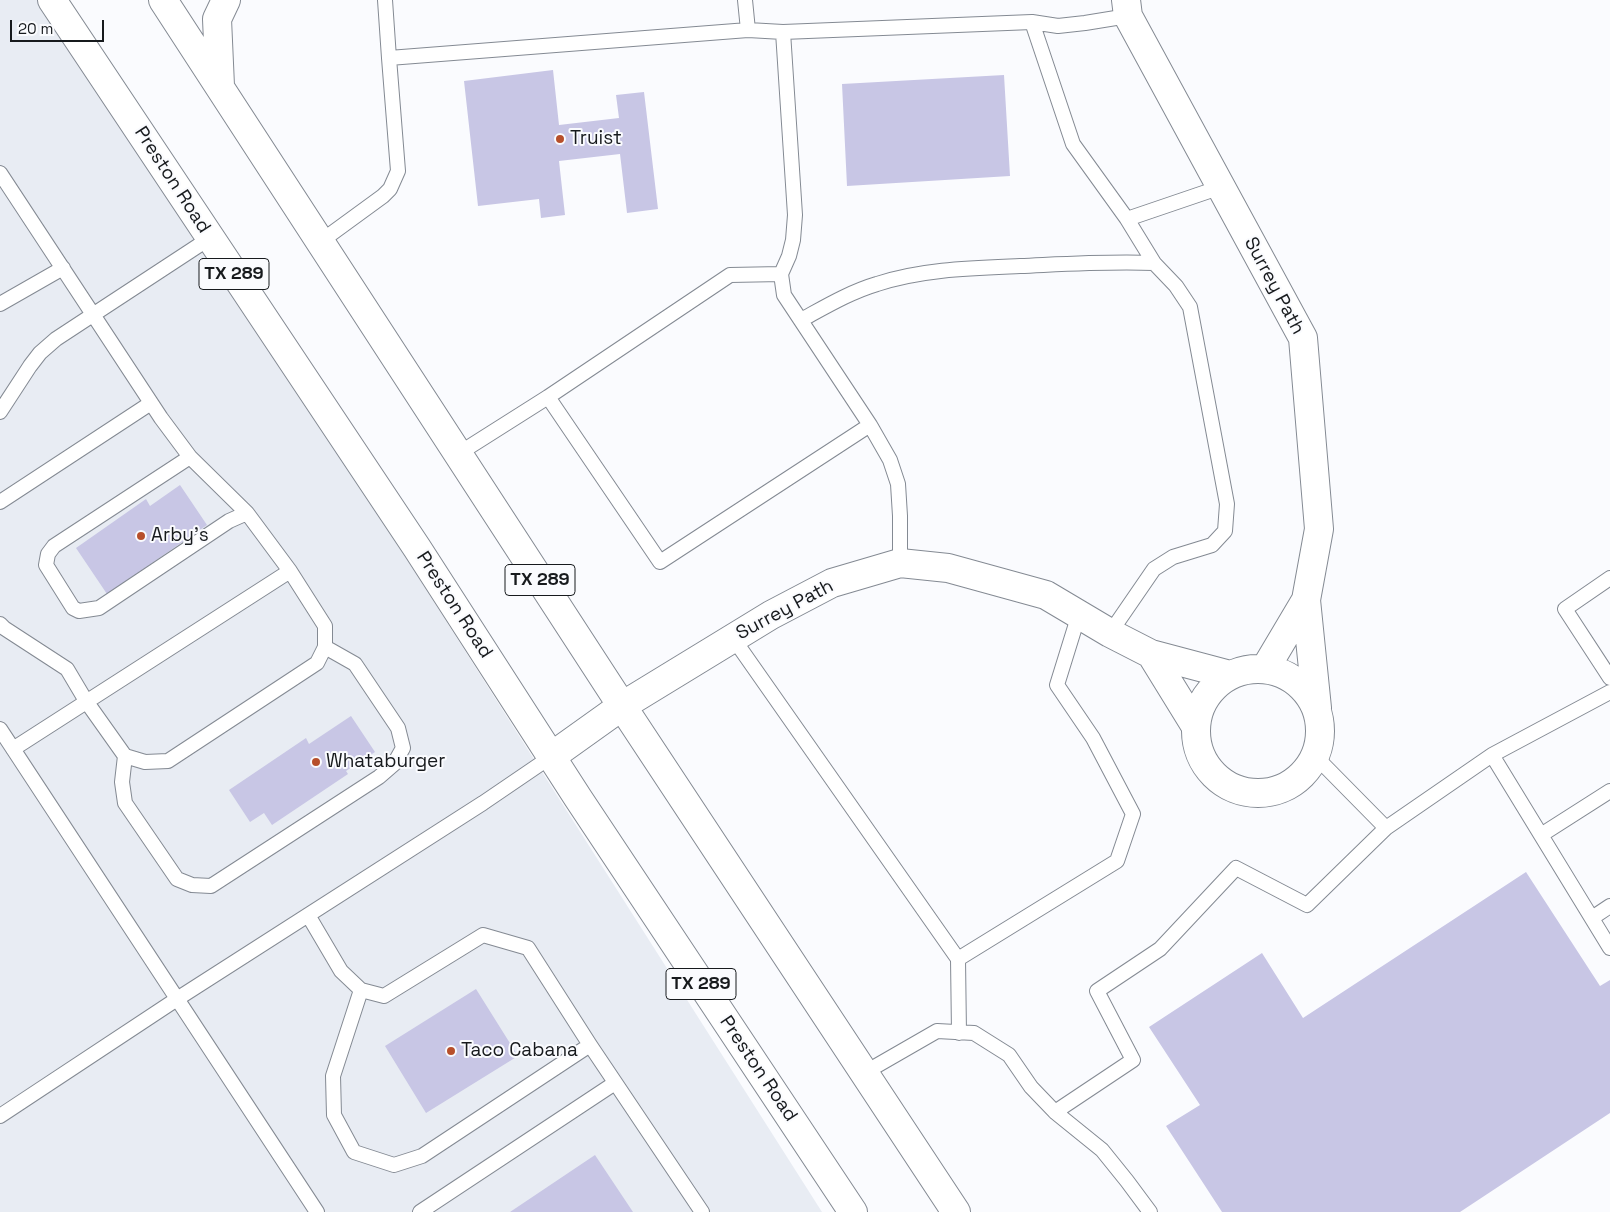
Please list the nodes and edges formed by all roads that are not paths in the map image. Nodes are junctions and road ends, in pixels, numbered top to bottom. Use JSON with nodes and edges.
{"nodes":[{"id":1,"x":52,"y":0,"type":"edge"},
{"id":2,"x":163,"y":0,"type":"edge"},
{"id":3,"x":226,"y":0,"type":"edge"},
{"id":4,"x":385,"y":0,"type":"edge"},
{"id":5,"x":745,"y":0,"type":"edge"},
{"id":6,"x":1127,"y":8,"type":"edge"},
{"id":7,"x":1032,"y":22,"type":"junction"},
{"id":8,"x":748,"y":30,"type":"junction"},
{"id":9,"x":783,"y":32,"type":"junction"},
{"id":10,"x":389,"y":58,"type":"junction"},
{"id":11,"x":220,"y":87,"type":"junction"},
{"id":12,"x":0,"y":173,"type":"edge"},
{"id":13,"x":1221,"y":186,"type":"junction"},
{"id":14,"x":1126,"y":219,"type":"junction"},
{"id":15,"x":210,"y":238,"type":"junction"},
{"id":16,"x":320,"y":242,"type":"junction"},
{"id":17,"x":1154,"y":263,"type":"junction"},
{"id":18,"x":64,"y":268,"type":"junction"},
{"id":19,"x":781,"y":274,"type":"junction"},
{"id":20,"x":0,"y":304,"type":"edge"},
{"id":21,"x":94,"y":314,"type":"junction"},
{"id":22,"x":801,"y":320,"type":"junction"},
{"id":23,"x":548,"y":397,"type":"junction"},
{"id":24,"x":151,"y":404,"type":"junction"},
{"id":25,"x":0,"y":412,"type":"edge"},
{"id":26,"x":870,"y":424,"type":"junction"},
{"id":27,"x":458,"y":454,"type":"junction"},
{"id":28,"x":190,"y":456,"type":"junction"},
{"id":29,"x":0,"y":502,"type":"edge"},
{"id":30,"x":247,"y":513,"type":"junction"},
{"id":31,"x":900,"y":563,"type":"junction"},
{"id":32,"x":290,"y":571,"type":"junction"},
{"id":33,"x":1610,"y":578,"type":"edge"},
{"id":34,"x":1306,"y":600,"type":"junction"},
{"id":35,"x":1079,"y":614,"type":"junction"},
{"id":36,"x":0,"y":624,"type":"edge"},
{"id":37,"x":1110,"y":634,"type":"junction"},
{"id":38,"x":734,"y":638,"type":"junction"},
{"id":39,"x":325,"y":647,"type":"junction"},
{"id":40,"x":1151,"y":654,"type":"junction"},
{"id":41,"x":1265,"y":669,"type":"junction"},
{"id":42,"x":1230,"y":675,"type":"junction"},
{"id":43,"x":1610,"y":678,"type":"edge"},
{"id":44,"x":1610,"y":692,"type":"edge"},
{"id":45,"x":86,"y":701,"type":"junction"},
{"id":46,"x":622,"y":706,"type":"junction"},
{"id":47,"x":1317,"y":708,"type":"junction"},
{"id":48,"x":1196,"y":727,"type":"junction"},
{"id":49,"x":0,"y":729,"type":"edge"},
{"id":50,"x":13,"y":749,"type":"junction"},
{"id":51,"x":1492,"y":755,"type":"junction"},
{"id":52,"x":125,"y":756,"type":"junction"},
{"id":53,"x":552,"y":756,"type":"junction"},
{"id":54,"x":1316,"y":757,"type":"junction"},
{"id":55,"x":1610,"y":791,"type":"edge"},
{"id":56,"x":1386,"y":828,"type":"junction"},
{"id":57,"x":1541,"y":835,"type":"junction"},
{"id":58,"x":1610,"y":906,"type":"edge"},
{"id":59,"x":308,"y":915,"type":"junction"},
{"id":60,"x":1592,"y":918,"type":"junction"},
{"id":61,"x":1610,"y":948,"type":"edge"},
{"id":62,"x":958,"y":959,"type":"junction"},
{"id":63,"x":361,"y":990,"type":"junction"},
{"id":64,"x":177,"y":1000,"type":"junction"},
{"id":65,"x":960,"y":1032,"type":"junction"},
{"id":66,"x":590,"y":1045,"type":"junction"},
{"id":67,"x":864,"y":1073,"type":"junction"},
{"id":68,"x":615,"y":1083,"type":"junction"},
{"id":69,"x":1055,"y":1112,"type":"junction"},
{"id":70,"x":0,"y":1116,"type":"edge"},
{"id":71,"x":423,"y":1211,"type":"edge"},
{"id":72,"x":317,"y":1212,"type":"edge"},
{"id":73,"x":702,"y":1212,"type":"edge"},
{"id":74,"x":852,"y":1212,"type":"edge"},
{"id":75,"x":956,"y":1212,"type":"edge"},
{"id":76,"x":1150,"y":1212,"type":"edge"}],
"edges":[{"from":1,"to":15,"type":"main road","name":"Preston Road","number":"TX 289"},
{"from":2,"to":11,"type":"main road","number":"TX 289"},
{"from":3,"to":11,"type":"main road"},
{"from":4,"to":10,"type":"lane"},
{"from":5,"to":8,"type":"lane"},
{"from":6,"to":7,"type":"lane"},
{"from":6,"to":13,"type":"main road","name":"Surrey Path"},
{"from":7,"to":9,"type":"lane"},
{"from":7,"to":14,"type":"lane"},
{"from":8,"to":9,"type":"lane"},
{"from":8,"to":10,"type":"lane"},
{"from":9,"to":19,"type":"lane"},
{"from":10,"to":16,"type":"lane"},
{"from":11,"to":16,"type":"main road","number":"TX 289"},
{"from":12,"to":18,"type":"lane"},
{"from":13,"to":14,"type":"lane"},
{"from":13,"to":34,"type":"main road","name":"Surrey Path"},
{"from":14,"to":17,"type":"lane"},
{"from":15,"to":21,"type":"lane"},
{"from":15,"to":53,"type":"main road","name":"Preston Road","number":"TX 289"},
{"from":16,"to":27,"type":"main road","number":"TX 289"},
{"from":17,"to":22,"type":"lane"},
{"from":17,"to":37,"type":"lane"},
{"from":18,"to":20,"type":"lane"},
{"from":18,"to":21,"type":"lane"},
{"from":19,"to":22,"type":"lane"},
{"from":19,"to":23,"type":"lane"},
{"from":21,"to":24,"type":"lane"},
{"from":21,"to":25,"type":"lane"},
{"from":22,"to":26,"type":"lane"},
{"from":23,"to":26,"type":"lane"},
{"from":23,"to":27,"type":"lane"},
{"from":24,"to":28,"type":"lane"},
{"from":24,"to":29,"type":"lane"},
{"from":26,"to":31,"type":"lane"},
{"from":27,"to":46,"type":"main road","number":"TX 289"},
{"from":28,"to":30,"type":"lane"},
{"from":28,"to":30,"type":"lane"},
{"from":30,"to":32,"type":"lane"},
{"from":31,"to":35,"type":"main road","name":"Surrey Path"},
{"from":31,"to":38,"type":"main road","name":"Surrey Path"},
{"from":32,"to":39,"type":"lane"},
{"from":32,"to":45,"type":"lane"},
{"from":33,"to":43,"type":"lane"},
{"from":34,"to":41,"type":"main road","name":"Surrey Path"},
{"from":34,"to":47,"type":"main road","name":"Surrey Path"},
{"from":35,"to":37,"type":"main road","name":"Surrey Path"},
{"from":35,"to":62,"type":"lane"},
{"from":36,"to":45,"type":"lane"},
{"from":37,"to":40,"type":"main road","name":"Surrey Path"},
{"from":38,"to":46,"type":"main road","name":"Surrey Path"},
{"from":38,"to":62,"type":"lane"},
{"from":39,"to":52,"type":"lane"},
{"from":39,"to":52,"type":"lane"},
{"from":40,"to":42,"type":"main road","name":"Surrey Path"},
{"from":40,"to":48,"type":"main road","name":"Surrey Path"},
{"from":41,"to":42,"type":"main road","name":"Surrey Path"},
{"from":41,"to":47,"type":"main road","name":"Surrey Path"},
{"from":42,"to":48,"type":"main road","name":"Surrey Path"},
{"from":44,"to":51,"type":"lane"},
{"from":45,"to":50,"type":"lane"},
{"from":45,"to":52,"type":"lane"},
{"from":46,"to":53,"type":"main road","name":"Surrey Path"},
{"from":46,"to":67,"type":"main road","number":"TX 289"},
{"from":47,"to":54,"type":"main road","name":"Surrey Path"},
{"from":48,"to":54,"type":"main road","name":"Surrey Path"},
{"from":49,"to":50,"type":"lane"},
{"from":50,"to":64,"type":"lane"},
{"from":51,"to":56,"type":"lane"},
{"from":51,"to":57,"type":"lane"},
{"from":53,"to":59,"type":"lane"},
{"from":53,"to":74,"type":"main road","name":"Preston Road","number":"TX 289"},
{"from":54,"to":56,"type":"lane"},
{"from":55,"to":57,"type":"lane"},
{"from":56,"to":69,"type":"lane"},
{"from":57,"to":60,"type":"lane"},
{"from":58,"to":60,"type":"lane"},
{"from":59,"to":63,"type":"lane"},
{"from":59,"to":64,"type":"lane"},
{"from":60,"to":61,"type":"lane"},
{"from":62,"to":65,"type":"lane"},
{"from":63,"to":66,"type":"lane"},
{"from":63,"to":66,"type":"lane"},
{"from":64,"to":70,"type":"lane"},
{"from":64,"to":72,"type":"lane"},
{"from":65,"to":67,"type":"lane"},
{"from":65,"to":69,"type":"lane"},
{"from":66,"to":68,"type":"lane"},
{"from":67,"to":75,"type":"main road","number":"TX 289"},
{"from":68,"to":71,"type":"lane"},
{"from":68,"to":73,"type":"lane"},
{"from":69,"to":76,"type":"lane"}]}
